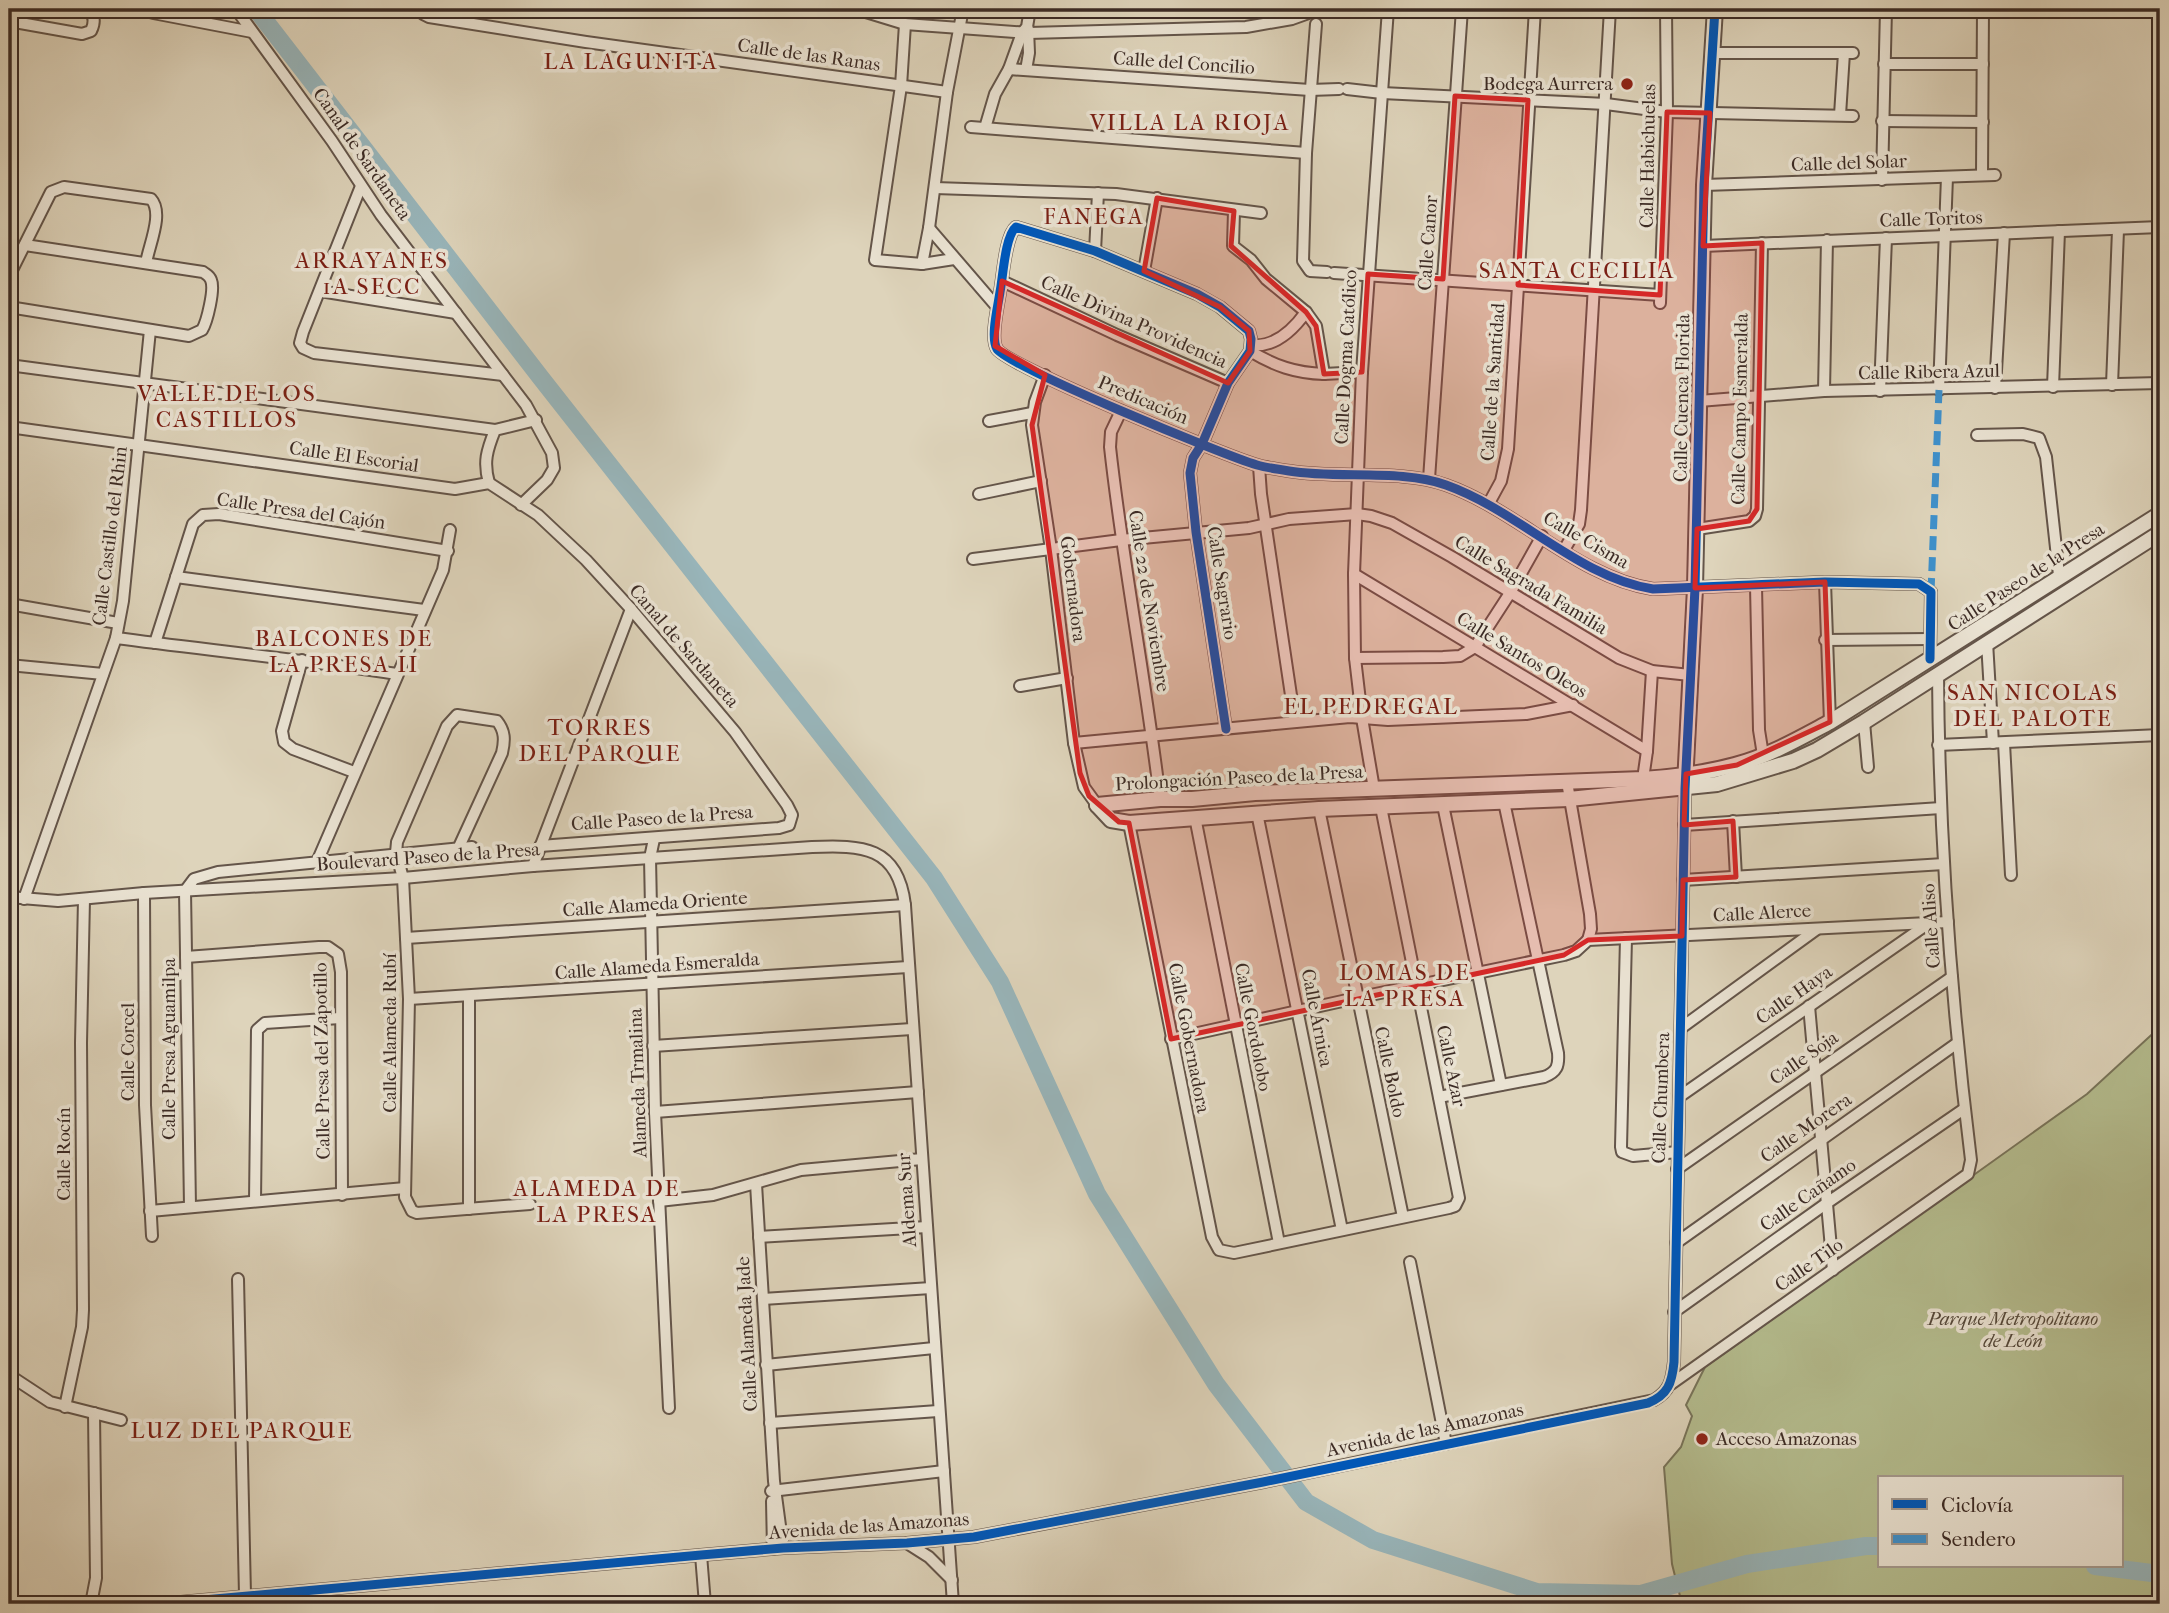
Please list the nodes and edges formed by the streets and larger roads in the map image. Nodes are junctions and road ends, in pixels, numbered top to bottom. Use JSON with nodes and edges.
{"nodes":[{"id":1,"x":89,"y":9,"type":"edge"},
{"id":2,"x":236,"y":9,"type":"edge"},
{"id":3,"x":420,"y":9,"type":"edge"},
{"id":4,"x":856,"y":9,"type":"edge"},
{"id":5,"x":963,"y":9,"type":"edge"},
{"id":6,"x":1030,"y":9,"type":"edge"},
{"id":7,"x":1320,"y":9,"type":"edge"},
{"id":8,"x":1388,"y":9,"type":"edge"},
{"id":9,"x":1462,"y":9,"type":"edge"},
{"id":10,"x":1535,"y":9,"type":"edge"},
{"id":11,"x":1610,"y":9,"type":"edge"},
{"id":12,"x":1666,"y":9,"type":"edge"},
{"id":13,"x":1715,"y":9,"type":"edge"},
{"id":14,"x":1886,"y":9,"type":"edge"},
{"id":15,"x":1983,"y":9,"type":"edge"},
{"id":16,"x":153,"y":13,"type":"dead end"},
{"id":17,"x":1290,"y":14,"type":"edge"},
{"id":18,"x":9,"y":21,"type":"edge"},
{"id":19,"x":905,"y":24,"type":"junction"},
{"id":20,"x":1316,"y":24,"type":"dead end"},
{"id":21,"x":959,"y":28,"type":"junction"},
{"id":22,"x":1026,"y":31,"type":"junction"},
{"id":23,"x":252,"y":32,"type":"junction"},
{"id":24,"x":1713,"y":53,"type":"junction"},
{"id":25,"x":1884,"y":64,"type":"junction"},
{"id":26,"x":1983,"y":64,"type":"junction"},
{"id":27,"x":1009,"y":69,"type":"junction"},
{"id":28,"x":1026,"y":70,"type":"junction"},
{"id":29,"x":901,"y":86,"type":"junction"},
{"id":30,"x":1310,"y":90,"type":"junction"},
{"id":31,"x":947,"y":92,"type":"junction"},
{"id":32,"x":1381,"y":93,"type":"junction"},
{"id":33,"x":1455,"y":96,"type":"junction"},
{"id":34,"x":1528,"y":100,"type":"junction"},
{"id":35,"x":1606,"y":104,"type":"junction"},
{"id":36,"x":1667,"y":112,"type":"junction"},
{"id":37,"x":1710,"y":113,"type":"junction"},
{"id":38,"x":1840,"y":116,"type":"junction"},
{"id":39,"x":1853,"y":116,"type":"dead end"},
{"id":40,"x":1882,"y":121,"type":"junction"},
{"id":41,"x":1983,"y":122,"type":"junction"},
{"id":42,"x":971,"y":127,"type":"dead end"},
{"id":43,"x":985,"y":128,"type":"junction"},
{"id":44,"x":1306,"y":153,"type":"junction"},
{"id":45,"x":1982,"y":175,"type":"junction"},
{"id":46,"x":1995,"y":175,"type":"dead end"},
{"id":47,"x":1947,"y":177,"type":"junction"},
{"id":48,"x":1882,"y":180,"type":"junction"},
{"id":49,"x":1704,"y":185,"type":"junction"},
{"id":50,"x":361,"y":186,"type":"junction"},
{"id":51,"x":935,"y":188,"type":"junction"},
{"id":52,"x":1098,"y":193,"type":"junction"},
{"id":53,"x":1157,"y":198,"type":"junction"},
{"id":54,"x":1234,"y":211,"type":"junction"},
{"id":55,"x":1261,"y":213,"type":"dead end"},
{"id":56,"x":2160,"y":227,"type":"edge"},
{"id":57,"x":929,"y":228,"type":"junction"},
{"id":58,"x":2118,"y":230,"type":"junction"},
{"id":59,"x":2059,"y":231,"type":"junction"},
{"id":60,"x":2004,"y":233,"type":"junction"},
{"id":61,"x":1946,"y":236,"type":"junction"},
{"id":62,"x":1886,"y":238,"type":"junction"},
{"id":63,"x":1827,"y":240,"type":"junction"},
{"id":64,"x":1762,"y":243,"type":"junction"},
{"id":65,"x":25,"y":245,"type":"junction"},
{"id":66,"x":1703,"y":246,"type":"junction"},
{"id":67,"x":1095,"y":251,"type":"junction"},
{"id":68,"x":954,"y":258,"type":"junction"},
{"id":69,"x":146,"y":263,"type":"junction"},
{"id":70,"x":922,"y":264,"type":"junction"},
{"id":71,"x":1144,"y":271,"type":"junction"},
{"id":72,"x":1368,"y":274,"type":"junction"},
{"id":73,"x":9,"y":276,"type":"edge"},
{"id":74,"x":1443,"y":279,"type":"junction"},
{"id":75,"x":1003,"y":281,"type":"junction"},
{"id":76,"x":1518,"y":285,"type":"junction"},
{"id":77,"x":1595,"y":290,"type":"junction"},
{"id":78,"x":320,"y":291,"type":"junction"},
{"id":79,"x":9,"y":307,"type":"edge"},
{"id":80,"x":997,"y":307,"type":"junction"},
{"id":81,"x":1306,"y":312,"type":"junction"},
{"id":82,"x":456,"y":313,"type":"junction"},
{"id":83,"x":150,"y":330,"type":"junction"},
{"id":84,"x":1251,"y":348,"type":"junction"},
{"id":85,"x":9,"y":365,"type":"edge"},
{"id":86,"x":1362,"y":372,"type":"junction"},
{"id":87,"x":1324,"y":374,"type":"junction"},
{"id":88,"x":503,"y":375,"type":"junction"},
{"id":89,"x":1045,"y":376,"type":"junction"},
{"id":90,"x":145,"y":383,"type":"junction"},
{"id":91,"x":1228,"y":383,"type":"junction"},
{"id":92,"x":2160,"y":383,"type":"edge"},
{"id":93,"x":2112,"y":385,"type":"junction"},
{"id":94,"x":2053,"y":387,"type":"junction"},
{"id":95,"x":1995,"y":388,"type":"junction"},
{"id":96,"x":1939,"y":390,"type":"junction"},
{"id":97,"x":1824,"y":391,"type":"junction"},
{"id":98,"x":1880,"y":391,"type":"junction"},
{"id":99,"x":1759,"y":395,"type":"junction"},
{"id":100,"x":1699,"y":401,"type":"junction"},
{"id":101,"x":1121,"y":411,"type":"junction"},
{"id":102,"x":1032,"y":413,"type":"junction"},
{"id":103,"x":536,"y":420,"type":"junction"},
{"id":104,"x":989,"y":421,"type":"dead end"},
{"id":105,"x":9,"y":427,"type":"edge"},
{"id":106,"x":495,"y":430,"type":"junction"},
{"id":107,"x":1977,"y":435,"type":"dead end"},
{"id":108,"x":139,"y":443,"type":"junction"},
{"id":109,"x":1202,"y":444,"type":"junction"},
{"id":110,"x":1259,"y":466,"type":"junction"},
{"id":111,"x":1357,"y":476,"type":"junction"},
{"id":112,"x":1429,"y":480,"type":"junction"},
{"id":113,"x":1041,"y":481,"type":"junction"},
{"id":114,"x":489,"y":483,"type":"junction"},
{"id":115,"x":979,"y":494,"type":"dead end"},
{"id":116,"x":1489,"y":503,"type":"junction"},
{"id":117,"x":521,"y":505,"type":"junction"},
{"id":118,"x":1357,"y":514,"type":"junction"},
{"id":119,"x":2160,"y":516,"type":"edge"},
{"id":120,"x":1265,"y":524,"type":"junction"},
{"id":121,"x":1697,"y":529,"type":"junction"},
{"id":122,"x":450,"y":530,"type":"dead end"},
{"id":123,"x":1196,"y":532,"type":"junction"},
{"id":124,"x":2160,"y":533,"type":"edge"},
{"id":125,"x":1542,"y":536,"type":"junction"},
{"id":126,"x":1121,"y":540,"type":"junction"},
{"id":127,"x":2105,"y":548,"type":"junction"},
{"id":128,"x":1051,"y":549,"type":"junction"},
{"id":129,"x":1564,"y":550,"type":"junction"},
{"id":130,"x":448,"y":551,"type":"junction"},
{"id":131,"x":2128,"y":553,"type":"junction"},
{"id":132,"x":973,"y":559,"type":"dead end"},
{"id":133,"x":1354,"y":574,"type":"junction"},
{"id":134,"x":2059,"y":575,"type":"junction"},
{"id":135,"x":176,"y":577,"type":"junction"},
{"id":136,"x":1825,"y":582,"type":"junction"},
{"id":137,"x":1756,"y":586,"type":"junction"},
{"id":138,"x":1695,"y":588,"type":"junction"},
{"id":139,"x":2069,"y":590,"type":"junction"},
{"id":140,"x":1510,"y":593,"type":"junction"},
{"id":141,"x":9,"y":604,"type":"edge"},
{"id":142,"x":631,"y":609,"type":"junction"},
{"id":143,"x":425,"y":610,"type":"junction"},
{"id":144,"x":118,"y":623,"type":"junction"},
{"id":145,"x":116,"y":638,"type":"junction"},
{"id":146,"x":1930,"y":639,"type":"junction"},
{"id":147,"x":1825,"y":640,"type":"junction"},
{"id":148,"x":1987,"y":642,"type":"junction"},
{"id":149,"x":155,"y":643,"type":"junction"},
{"id":150,"x":1475,"y":648,"type":"junction"},
{"id":151,"x":1355,"y":659,"type":"junction"},
{"id":152,"x":1930,"y":659,"type":"junction"},
{"id":153,"x":302,"y":660,"type":"junction"},
{"id":154,"x":9,"y":665,"type":"edge"},
{"id":155,"x":1652,"y":671,"type":"junction"},
{"id":156,"x":103,"y":674,"type":"junction"},
{"id":157,"x":397,"y":674,"type":"junction"},
{"id":158,"x":1938,"y":674,"type":"junction"},
{"id":159,"x":1690,"y":675,"type":"junction"},
{"id":160,"x":1067,"y":678,"type":"junction"},
{"id":161,"x":1020,"y":686,"type":"dead end"},
{"id":162,"x":1573,"y":705,"type":"junction"},
{"id":163,"x":1362,"y":718,"type":"junction"},
{"id":164,"x":1295,"y":722,"type":"junction"},
{"id":165,"x":1830,"y":722,"type":"junction"},
{"id":166,"x":1864,"y":722,"type":"junction"},
{"id":167,"x":1226,"y":729,"type":"junction"},
{"id":168,"x":2160,"y":735,"type":"edge"},
{"id":169,"x":1153,"y":737,"type":"junction"},
{"id":170,"x":1074,"y":743,"type":"junction"},
{"id":171,"x":1998,"y":743,"type":"junction"},
{"id":172,"x":1938,"y":746,"type":"junction"},
{"id":173,"x":1647,"y":751,"type":"junction"},
{"id":174,"x":1763,"y":755,"type":"junction"},
{"id":175,"x":1868,"y":767,"type":"dead end"},
{"id":176,"x":354,"y":772,"type":"junction"},
{"id":177,"x":1643,"y":779,"type":"junction"},
{"id":178,"x":1567,"y":782,"type":"junction"},
{"id":179,"x":1685,"y":782,"type":"junction"},
{"id":180,"x":1374,"y":789,"type":"junction"},
{"id":181,"x":1160,"y":799,"type":"junction"},
{"id":182,"x":1569,"y":799,"type":"junction"},
{"id":183,"x":1504,"y":802,"type":"junction"},
{"id":184,"x":1097,"y":805,"type":"junction"},
{"id":185,"x":1443,"y":805,"type":"junction"},
{"id":186,"x":1381,"y":807,"type":"junction"},
{"id":187,"x":1941,"y":808,"type":"junction"},
{"id":188,"x":1319,"y":809,"type":"junction"},
{"id":189,"x":1257,"y":813,"type":"junction"},
{"id":190,"x":1195,"y":817,"type":"junction"},
{"id":191,"x":1733,"y":821,"type":"junction"},
{"id":192,"x":1129,"y":823,"type":"junction"},
{"id":193,"x":1684,"y":825,"type":"junction"},
{"id":194,"x":785,"y":827,"type":"joint"},
{"id":195,"x":654,"y":839,"type":"junction"},
{"id":196,"x":540,"y":846,"type":"junction"},
{"id":197,"x":472,"y":847,"type":"dead end"},
{"id":198,"x":458,"y":849,"type":"junction"},
{"id":199,"x":396,"y":853,"type":"junction"},
{"id":200,"x":650,"y":858,"type":"junction"},
{"id":201,"x":317,"y":862,"type":"junction"},
{"id":202,"x":887,"y":862,"type":"joint"},
{"id":203,"x":1944,"y":864,"type":"junction"},
{"id":204,"x":533,"y":866,"type":"junction"},
{"id":205,"x":2011,"y":875,"type":"dead end"},
{"id":206,"x":1736,"y":877,"type":"junction"},
{"id":207,"x":403,"y":878,"type":"junction"},
{"id":208,"x":1683,"y":880,"type":"junction"},
{"id":209,"x":185,"y":891,"type":"junction"},
{"id":210,"x":144,"y":893,"type":"junction"},
{"id":211,"x":9,"y":897,"type":"edge"},
{"id":212,"x":23,"y":899,"type":"junction"},
{"id":213,"x":84,"y":899,"type":"junction"},
{"id":214,"x":905,"y":905,"type":"junction"},
{"id":215,"x":652,"y":922,"type":"junction"},
{"id":216,"x":1948,"y":922,"type":"junction"},
{"id":217,"x":1929,"y":923,"type":"junction"},
{"id":218,"x":1819,"y":928,"type":"junction"},
{"id":219,"x":1682,"y":936,"type":"junction"},
{"id":220,"x":406,"y":938,"type":"junction"},
{"id":221,"x":1626,"y":938,"type":"junction"},
{"id":222,"x":1588,"y":940,"type":"junction"},
{"id":223,"x":186,"y":957,"type":"junction"},
{"id":224,"x":1539,"y":960,"type":"junction"},
{"id":225,"x":908,"y":967,"type":"junction"},
{"id":226,"x":1479,"y":973,"type":"junction"},
{"id":227,"x":1952,"y":977,"type":"junction"},
{"id":228,"x":653,"y":983,"type":"junction"},
{"id":229,"x":1417,"y":986,"type":"junction"},
{"id":230,"x":469,"y":997,"type":"junction"},
{"id":231,"x":1356,"y":998,"type":"junction"},
{"id":232,"x":409,"y":999,"type":"junction"},
{"id":233,"x":1809,"y":1006,"type":"junction"},
{"id":234,"x":1298,"y":1011,"type":"junction"},
{"id":235,"x":340,"y":1018,"type":"junction"},
{"id":236,"x":1235,"y":1026,"type":"junction"},
{"id":237,"x":1681,"y":1028,"type":"junction"},
{"id":238,"x":912,"y":1029,"type":"junction"},
{"id":239,"x":1171,"y":1039,"type":"junction"},
{"id":240,"x":1956,"y":1044,"type":"junction"},
{"id":241,"x":653,"y":1046,"type":"junction"},
{"id":242,"x":1816,"y":1071,"type":"junction"},
{"id":243,"x":1500,"y":1085,"type":"junction"},
{"id":244,"x":918,"y":1091,"type":"junction"},
{"id":245,"x":1439,"y":1097,"type":"junction"},
{"id":246,"x":1679,"y":1097,"type":"junction"},
{"id":247,"x":1964,"y":1110,"type":"junction"},
{"id":248,"x":655,"y":1112,"type":"junction"},
{"id":249,"x":1821,"y":1138,"type":"junction"},
{"id":250,"x":1678,"y":1152,"type":"junction"},
{"id":251,"x":922,"y":1159,"type":"junction"},
{"id":252,"x":1676,"y":1169,"type":"junction"},
{"id":253,"x":1968,"y":1174,"type":"joint"},
{"id":254,"x":756,"y":1184,"type":"junction"},
{"id":255,"x":405,"y":1188,"type":"junction"},
{"id":256,"x":342,"y":1195,"type":"junction"},
{"id":257,"x":255,"y":1201,"type":"junction"},
{"id":258,"x":659,"y":1201,"type":"junction"},
{"id":259,"x":1827,"y":1203,"type":"junction"},
{"id":260,"x":530,"y":1204,"type":"dead end"},
{"id":261,"x":190,"y":1206,"type":"junction"},
{"id":262,"x":469,"y":1209,"type":"junction"},
{"id":263,"x":150,"y":1211,"type":"junction"},
{"id":264,"x":1403,"y":1217,"type":"junction"},
{"id":265,"x":927,"y":1227,"type":"junction"},
{"id":266,"x":1342,"y":1230,"type":"junction"},
{"id":267,"x":152,"y":1236,"type":"dead end"},
{"id":268,"x":759,"y":1237,"type":"junction"},
{"id":269,"x":1279,"y":1243,"type":"junction"},
{"id":270,"x":1676,"y":1243,"type":"junction"},
{"id":271,"x":1410,"y":1262,"type":"dead end"},
{"id":272,"x":1833,"y":1270,"type":"junction"},
{"id":273,"x":238,"y":1279,"type":"dead end"},
{"id":274,"x":931,"y":1288,"type":"junction"},
{"id":275,"x":763,"y":1299,"type":"junction"},
{"id":276,"x":1674,"y":1312,"type":"junction"},
{"id":277,"x":934,"y":1348,"type":"junction"},
{"id":278,"x":766,"y":1365,"type":"junction"},
{"id":279,"x":9,"y":1375,"type":"edge"},
{"id":280,"x":1671,"y":1384,"type":"junction"},
{"id":281,"x":65,"y":1406,"type":"junction"},
{"id":282,"x":669,"y":1408,"type":"dead end"},
{"id":283,"x":938,"y":1411,"type":"junction"},
{"id":284,"x":94,"y":1413,"type":"junction"},
{"id":285,"x":121,"y":1420,"type":"dead end"},
{"id":286,"x":770,"y":1423,"type":"junction"},
{"id":287,"x":1446,"y":1444,"type":"junction"},
{"id":288,"x":944,"y":1471,"type":"junction"},
{"id":289,"x":774,"y":1488,"type":"junction"},
{"id":290,"x":948,"y":1541,"type":"junction"},
{"id":291,"x":907,"y":1543,"type":"junction"},
{"id":292,"x":778,"y":1549,"type":"junction"},
{"id":293,"x":701,"y":1555,"type":"junction"},
{"id":294,"x":952,"y":1580,"type":"junction"},
{"id":295,"x":245,"y":1595,"type":"junction"},
{"id":296,"x":91,"y":1604,"type":"edge"},
{"id":297,"x":159,"y":1604,"type":"edge"},
{"id":298,"x":705,"y":1604,"type":"edge"},
{"id":299,"x":953,"y":1604,"type":"edge"}],
"edges":[{"from":1,"to":18,"type":"street"},
{"from":2,"to":23,"type":"street","name":"Canal de Sardaneta"},
{"from":3,"to":29,"type":"street","name":"Calle de las Ranas"},
{"from":4,"to":19,"type":"street"},
{"from":5,"to":21,"type":"street"},
{"from":6,"to":22,"type":"street"},
{"from":7,"to":17,"type":"street"},
{"from":8,"to":32,"type":"street","name":"Calle Dogma Católico"},
{"from":9,"to":33,"type":"street","name":"Calle Canor"},
{"from":10,"to":34,"type":"street","name":"Calle de la Santidad"},
{"from":11,"to":35,"type":"street"},
{"from":12,"to":36,"type":"street","name":"Calle Habichuelas"},
{"from":13,"to":24,"type":"street","name":"Calle Cuenca Florida"},
{"from":14,"to":25,"type":"street"},
{"from":15,"to":26,"type":"street"},
{"from":16,"to":23,"type":"street"},
{"from":17,"to":22,"type":"street"},
{"from":19,"to":21,"type":"street"},
{"from":19,"to":29,"type":"street"},
{"from":20,"to":30,"type":"street"},
{"from":21,"to":22,"type":"street"},
{"from":21,"to":31,"type":"street"},
{"from":22,"to":27,"type":"street"},
{"from":22,"to":28,"type":"street"},
{"from":23,"to":50,"type":"street","name":"Canal de Sardaneta"},
{"from":24,"to":37,"type":"street","name":"Calle Cuenca Florida"},
{"from":24,"to":38,"type":"street"},
{"from":25,"to":26,"type":"street"},
{"from":25,"to":40,"type":"street"},
{"from":26,"to":41,"type":"street"},
{"from":27,"to":28,"type":"street","name":"Calle del Concilio"},
{"from":27,"to":43,"type":"street"},
{"from":28,"to":30,"type":"street","name":"Calle del Concilio"},
{"from":29,"to":31,"type":"street","name":"Calle de las Ranas"},
{"from":29,"to":70,"type":"street"},
{"from":30,"to":32,"type":"street","name":"Calle del Concilio"},
{"from":30,"to":44,"type":"street"},
{"from":31,"to":51,"type":"street"},
{"from":32,"to":33,"type":"street","name":"Calle del Concilio"},
{"from":32,"to":72,"type":"street","name":"Calle Dogma Católico"},
{"from":33,"to":34,"type":"street","name":"Calle del Concilio"},
{"from":33,"to":74,"type":"street","name":"Calle Canor"},
{"from":34,"to":35,"type":"street","name":"Calle del Concilio"},
{"from":34,"to":76,"type":"street","name":"Calle de la Santidad"},
{"from":35,"to":36,"type":"street","name":"Calle del Concilio"},
{"from":35,"to":77,"type":"street"},
{"from":36,"to":37,"type":"street","name":"Calle del Concilio"},
{"from":36,"to":77,"type":"street","name":"Calle Habichuelas"},
{"from":37,"to":38,"type":"street","name":"Calle del Concilio"},
{"from":37,"to":49,"type":"street","name":"Calle Cuenca Florida"},
{"from":38,"to":39,"type":"street","name":"Calle del Concilio"},
{"from":40,"to":41,"type":"street"},
{"from":40,"to":48,"type":"street"},
{"from":41,"to":45,"type":"street"},
{"from":42,"to":43,"type":"street"},
{"from":43,"to":44,"type":"street"},
{"from":44,"to":72,"type":"street"},
{"from":45,"to":46,"type":"street","name":"Calle del Solar"},
{"from":45,"to":47,"type":"street","name":"Calle del Solar"},
{"from":47,"to":48,"type":"street","name":"Calle del Solar"},
{"from":47,"to":61,"type":"street"},
{"from":48,"to":49,"type":"street","name":"Calle del Solar"},
{"from":49,"to":66,"type":"street","name":"Calle Cuenca Florida"},
{"from":50,"to":78,"type":"street"},
{"from":50,"to":82,"type":"street","name":"Canal de Sardaneta"},
{"from":51,"to":52,"type":"street"},
{"from":51,"to":57,"type":"street"},
{"from":52,"to":53,"type":"street"},
{"from":52,"to":67,"type":"street"},
{"from":53,"to":54,"type":"street"},
{"from":53,"to":71,"type":"street"},
{"from":54,"to":55,"type":"street"},
{"from":54,"to":81,"type":"street"},
{"from":56,"to":58,"type":"street","name":"Calle Toritos"},
{"from":57,"to":68,"type":"street"},
{"from":57,"to":70,"type":"street"},
{"from":58,"to":59,"type":"street","name":"Calle Toritos"},
{"from":58,"to":93,"type":"street"},
{"from":59,"to":60,"type":"street","name":"Calle Toritos"},
{"from":59,"to":94,"type":"street"},
{"from":60,"to":61,"type":"street","name":"Calle Toritos"},
{"from":60,"to":95,"type":"street"},
{"from":61,"to":62,"type":"street","name":"Calle Toritos"},
{"from":61,"to":96,"type":"street"},
{"from":62,"to":63,"type":"street","name":"Calle Toritos"},
{"from":62,"to":98,"type":"street"},
{"from":63,"to":64,"type":"street","name":"Calle Toritos"},
{"from":63,"to":97,"type":"street"},
{"from":64,"to":66,"type":"street","name":"Calle Toritos"},
{"from":64,"to":99,"type":"street","name":"Calle Campo Esmeralda"},
{"from":65,"to":69,"type":"street"},
{"from":65,"to":69,"type":"street"},
{"from":65,"to":73,"type":"street"},
{"from":66,"to":100,"type":"street","name":"Calle Cuenca Florida"},
{"from":67,"to":71,"type":"street"},
{"from":67,"to":75,"type":"street"},
{"from":68,"to":70,"type":"street"},
{"from":68,"to":80,"type":"street"},
{"from":69,"to":83,"type":"street"},
{"from":71,"to":84,"type":"street"},
{"from":72,"to":74,"type":"street"},
{"from":72,"to":86,"type":"street","name":"Calle Dogma Católico"},
{"from":74,"to":76,"type":"street"},
{"from":74,"to":112,"type":"street","name":"Calle Canor"},
{"from":75,"to":80,"type":"street"},
{"from":75,"to":91,"type":"street","name":"Calle Divina Providencia"},
{"from":76,"to":77,"type":"street"},
{"from":76,"to":116,"type":"street","name":"Calle de la Santidad"},
{"from":77,"to":129,"type":"street"},
{"from":78,"to":82,"type":"street"},
{"from":78,"to":88,"type":"street"},
{"from":79,"to":83,"type":"street"},
{"from":80,"to":89,"type":"street","name":"Predicación"},
{"from":81,"to":84,"type":"street"},
{"from":81,"to":87,"type":"street"},
{"from":82,"to":88,"type":"street","name":"Canal de Sardaneta"},
{"from":83,"to":90,"type":"street","name":"Calle Castillo del Rhin"},
{"from":84,"to":87,"type":"street"},
{"from":84,"to":91,"type":"street"},
{"from":85,"to":90,"type":"street"},
{"from":86,"to":87,"type":"street"},
{"from":86,"to":111,"type":"street","name":"Calle Dogma Católico"},
{"from":88,"to":103,"type":"street","name":"Canal de Sardaneta"},
{"from":89,"to":101,"type":"street","name":"Predicación"},
{"from":89,"to":102,"type":"street","name":"Gobernadora"},
{"from":90,"to":106,"type":"street"},
{"from":90,"to":108,"type":"street","name":"Calle Castillo del Rhin"},
{"from":91,"to":109,"type":"street","name":"Calle Divina Providencia"},
{"from":92,"to":93,"type":"street","name":"Calle Ribera Azul"},
{"from":93,"to":94,"type":"street","name":"Calle Ribera Azul"},
{"from":94,"to":95,"type":"street","name":"Calle Ribera Azul"},
{"from":95,"to":96,"type":"street","name":"Calle Ribera Azul"},
{"from":96,"to":98,"type":"street","name":"Calle Ribera Azul"},
{"from":97,"to":98,"type":"street","name":"Calle Ribera Azul"},
{"from":97,"to":99,"type":"street","name":"Calle Ribera Azul"},
{"from":99,"to":100,"type":"street","name":"Calle Ribera Azul"},
{"from":99,"to":121,"type":"street","name":"Calle Campo Esmeralda"},
{"from":100,"to":121,"type":"street","name":"Calle Cuenca Florida"},
{"from":101,"to":109,"type":"street","name":"Predicación"},
{"from":101,"to":126,"type":"street","name":"Calle 22 de Noviembre"},
{"from":102,"to":104,"type":"street"},
{"from":102,"to":113,"type":"street","name":"Gobernadora"},
{"from":103,"to":106,"type":"street"},
{"from":103,"to":117,"type":"street","name":"Canal de Sardaneta"},
{"from":105,"to":108,"type":"street","name":"Calle El Escorial"},
{"from":106,"to":114,"type":"street"},
{"from":107,"to":134,"type":"street"},
{"from":108,"to":114,"type":"street","name":"Calle El Escorial"},
{"from":108,"to":144,"type":"street","name":"Calle Castillo del Rhin"},
{"from":109,"to":110,"type":"street","name":"Predicación"},
{"from":109,"to":123,"type":"street","name":"Calle Sagrario"},
{"from":110,"to":111,"type":"street","name":"Predicación"},
{"from":110,"to":120,"type":"street"},
{"from":111,"to":112,"type":"street","name":"Calle Cisma"},
{"from":111,"to":118,"type":"street","name":"Calle Dogma Católico"},
{"from":112,"to":116,"type":"street","name":"Calle Cisma"},
{"from":113,"to":115,"type":"street"},
{"from":113,"to":128,"type":"street","name":"Gobernadora"},
{"from":114,"to":117,"type":"street"},
{"from":116,"to":125,"type":"street","name":"Calle Cisma"},
{"from":117,"to":142,"type":"street","name":"Canal de Sardaneta"},
{"from":118,"to":120,"type":"street","name":"Calle Sagrada Familia"},
{"from":118,"to":133,"type":"street","name":"Calle Dogma Católico"},
{"from":118,"to":140,"type":"street","name":"Calle Sagrada Familia"},
{"from":119,"to":127,"type":"street","name":"Calle Paseo de la Presa"},
{"from":119,"to":131,"type":"street"},
{"from":120,"to":123,"type":"street","name":"Calle Sagrada Familia"},
{"from":120,"to":164,"type":"street"},
{"from":121,"to":138,"type":"street","name":"Calle Cuenca Florida"},
{"from":122,"to":130,"type":"street"},
{"from":123,"to":126,"type":"street","name":"Calle Sagrada Familia"},
{"from":123,"to":167,"type":"street","name":"Calle Sagrario"},
{"from":124,"to":131,"type":"street","name":"Calle Paseo de la Presa"},
{"from":125,"to":129,"type":"street","name":"Calle Cisma"},
{"from":125,"to":140,"type":"street"},
{"from":126,"to":128,"type":"street","name":"Calle Sagrada Familia"},
{"from":126,"to":169,"type":"street","name":"Calle 22 de Noviembre"},
{"from":127,"to":134,"type":"street","name":"Calle Paseo de la Presa"},
{"from":127,"to":139,"type":"street"},
{"from":128,"to":132,"type":"street","name":"Calle Sagrada Familia"},
{"from":128,"to":160,"type":"street","name":"Gobernadora"},
{"from":129,"to":138,"type":"street","name":"Calle Cisma"},
{"from":130,"to":135,"type":"street","name":"Calle Presa del Cajón"},
{"from":130,"to":143,"type":"street"},
{"from":131,"to":139,"type":"street","name":"Calle Paseo de la Presa"},
{"from":133,"to":150,"type":"street","name":"Calle Santos Oleos"},
{"from":133,"to":151,"type":"street","name":"Calle Dogma Católico"},
{"from":134,"to":152,"type":"street","name":"Calle Paseo de la Presa"},
{"from":135,"to":143,"type":"street"},
{"from":135,"to":149,"type":"street","name":"Calle Presa del Cajón"},
{"from":136,"to":137,"type":"street","name":"Calle Cisma"},
{"from":136,"to":146,"type":"street","name":"Calle Cisma"},
{"from":136,"to":147,"type":"street"},
{"from":137,"to":138,"type":"street","name":"Calle Cisma"},
{"from":137,"to":174,"type":"street"},
{"from":138,"to":159,"type":"street","name":"Calle Cuenca Florida"},
{"from":139,"to":148,"type":"street","name":"Calle Paseo de la Presa"},
{"from":140,"to":150,"type":"street"},
{"from":140,"to":155,"type":"street","name":"Calle Sagrada Familia"},
{"from":141,"to":144,"type":"street"},
{"from":142,"to":194,"type":"street","name":"Canal de Sardaneta"},
{"from":142,"to":196,"type":"street"},
{"from":143,"to":157,"type":"street"},
{"from":144,"to":145,"type":"street","name":"Calle Castillo del Rhin"},
{"from":145,"to":149,"type":"street"},
{"from":145,"to":156,"type":"street","name":"Calle Castillo del Rhin"},
{"from":146,"to":147,"type":"street"},
{"from":146,"to":152,"type":"street"},
{"from":147,"to":165,"type":"street"},
{"from":148,"to":158,"type":"street","name":"Calle Paseo de la Presa"},
{"from":148,"to":171,"type":"street"},
{"from":149,"to":153,"type":"street"},
{"from":150,"to":151,"type":"street"},
{"from":150,"to":162,"type":"street","name":"Calle Santos Oleos"},
{"from":151,"to":163,"type":"street","name":"Calle Dogma Católico"},
{"from":152,"to":165,"type":"street","name":"Calle Paseo de la Presa"},
{"from":153,"to":157,"type":"street"},
{"from":153,"to":176,"type":"street"},
{"from":154,"to":156,"type":"street"},
{"from":155,"to":159,"type":"street","name":"Calle Sagrada Familia"},
{"from":155,"to":173,"type":"street"},
{"from":156,"to":212,"type":"street","name":"Calle Castillo del Rhin"},
{"from":157,"to":176,"type":"street"},
{"from":158,"to":166,"type":"street","name":"Calle Paseo de la Presa"},
{"from":158,"to":172,"type":"street","name":"Calle Aliso"},
{"from":159,"to":179,"type":"street","name":"Calle Cuenca Florida"},
{"from":160,"to":161,"type":"street"},
{"from":160,"to":170,"type":"street","name":"Gobernadora"},
{"from":162,"to":163,"type":"street"},
{"from":162,"to":173,"type":"street","name":"Calle Santos Oleos"},
{"from":163,"to":164,"type":"street"},
{"from":163,"to":180,"type":"street","name":"Calle Dogma Católico"},
{"from":164,"to":167,"type":"street"},
{"from":165,"to":174,"type":"street","name":"Calle Paseo de la Presa"},
{"from":166,"to":175,"type":"street"},
{"from":166,"to":179,"type":"street","name":"Calle Paseo de la Presa"},
{"from":167,"to":169,"type":"street"},
{"from":168,"to":171,"type":"street"},
{"from":169,"to":170,"type":"street"},
{"from":169,"to":181,"type":"street","name":"Calle 22 de Noviembre"},
{"from":170,"to":184,"type":"street","name":"Gobernadora"},
{"from":171,"to":172,"type":"street"},
{"from":171,"to":205,"type":"street"},
{"from":172,"to":187,"type":"street","name":"Calle Aliso"},
{"from":173,"to":177,"type":"street"},
{"from":174,"to":179,"type":"street","name":"Calle Paseo de la Presa"},
{"from":176,"to":201,"type":"street"},
{"from":177,"to":178,"type":"street","name":"Prolongación Paseo de la Presa"},
{"from":177,"to":179,"type":"street","name":"Prolongación Paseo de la Presa"},
{"from":178,"to":180,"type":"street","name":"Prolongación Paseo de la Presa"},
{"from":178,"to":182,"type":"street"},
{"from":179,"to":182,"type":"street","name":"Prolongación Paseo de la Presa"},
{"from":179,"to":193,"type":"street","name":"Calle Chumbera"},
{"from":180,"to":181,"type":"street","name":"Prolongación Paseo de la Presa"},
{"from":181,"to":184,"type":"street","name":"Prolongación Paseo de la Presa"},
{"from":182,"to":183,"type":"street","name":"Prolongación Paseo de la Presa"},
{"from":182,"to":222,"type":"street"},
{"from":183,"to":185,"type":"street","name":"Prolongación Paseo de la Presa"},
{"from":183,"to":224,"type":"street"},
{"from":184,"to":192,"type":"street","name":"Prolongación Paseo de la Presa"},
{"from":185,"to":186,"type":"street","name":"Prolongación Paseo de la Presa"},
{"from":185,"to":226,"type":"street"},
{"from":186,"to":188,"type":"street","name":"Prolongación Paseo de la Presa"},
{"from":186,"to":229,"type":"street","name":"Calle Azar"},
{"from":187,"to":191,"type":"street"},
{"from":187,"to":203,"type":"street","name":"Calle Aliso"},
{"from":188,"to":189,"type":"street","name":"Prolongación Paseo de la Presa"},
{"from":188,"to":231,"type":"street","name":"Calle Boldo"},
{"from":189,"to":190,"type":"street","name":"Prolongación Paseo de la Presa"},
{"from":189,"to":234,"type":"street","name":"Calle Árnica"},
{"from":190,"to":192,"type":"street","name":"Prolongación Paseo de la Presa"},
{"from":190,"to":236,"type":"street","name":"Calle Gordolobo"},
{"from":191,"to":193,"type":"street"},
{"from":191,"to":206,"type":"street"},
{"from":192,"to":239,"type":"street","name":"Calle Gobernadora"},
{"from":193,"to":208,"type":"street","name":"Calle Chumbera"},
{"from":194,"to":195,"type":"street","name":"Calle Paseo de la Presa"},
{"from":195,"to":196,"type":"street","name":"Calle Paseo de la Presa"},
{"from":195,"to":200,"type":"street","name":"Alameda Trmalina"},
{"from":196,"to":204,"type":"street"},
{"from":197,"to":198,"type":"street"},
{"from":198,"to":199,"type":"street"},
{"from":198,"to":199,"type":"street"},
{"from":199,"to":201,"type":"street"},
{"from":199,"to":207,"type":"street","name":"Calle Alameda Rubí"},
{"from":200,"to":202,"type":"street","name":"Boulevard Paseo de la Presa"},
{"from":200,"to":204,"type":"street","name":"Boulevard Paseo de la Presa"},
{"from":200,"to":215,"type":"street","name":"Alameda Trmalina"},
{"from":201,"to":209,"type":"street"},
{"from":202,"to":214,"type":"street","name":"Aldema Sur"},
{"from":203,"to":206,"type":"street"},
{"from":203,"to":216,"type":"street","name":"Calle Aliso"},
{"from":204,"to":207,"type":"street","name":"Boulevard Paseo de la Presa"},
{"from":206,"to":208,"type":"street"},
{"from":207,"to":209,"type":"street","name":"Boulevard Paseo de la Presa"},
{"from":207,"to":220,"type":"street","name":"Calle Alameda Rubí"},
{"from":208,"to":219,"type":"street","name":"Calle Chumbera"},
{"from":209,"to":210,"type":"street","name":"Boulevard Paseo de la Presa"},
{"from":209,"to":223,"type":"street","name":"Calle Presa Aguamilpa"},
{"from":210,"to":213,"type":"street","name":"Boulevard Paseo de la Presa"},
{"from":210,"to":263,"type":"street","name":"Calle Corcel"},
{"from":211,"to":212,"type":"street","name":"Boulevard Paseo de la Presa"},
{"from":212,"to":213,"type":"street","name":"Boulevard Paseo de la Presa"},
{"from":213,"to":281,"type":"street","name":"Calle Rocín"},
{"from":214,"to":215,"type":"street","name":"Calle Alameda Oriente"},
{"from":214,"to":225,"type":"street","name":"Aldema Sur"},
{"from":215,"to":220,"type":"street","name":"Calle Alameda Oriente"},
{"from":215,"to":228,"type":"street","name":"Alameda Trmalina"},
{"from":216,"to":217,"type":"street","name":"Calle Alerce"},
{"from":216,"to":227,"type":"street","name":"Calle Aliso"},
{"from":217,"to":218,"type":"street","name":"Calle Alerce"},
{"from":217,"to":233,"type":"street","name":"Calle Haya"},
{"from":218,"to":219,"type":"street","name":"Calle Alerce"},
{"from":218,"to":237,"type":"street"},
{"from":219,"to":221,"type":"street","name":"Calle Alerce"},
{"from":219,"to":237,"type":"street","name":"Calle Chumbera"},
{"from":220,"to":232,"type":"street","name":"Calle Alameda Rubí"},
{"from":221,"to":222,"type":"street","name":"Calle Alerce"},
{"from":221,"to":250,"type":"street"},
{"from":222,"to":224,"type":"street","name":"Calle Alerce"},
{"from":223,"to":235,"type":"street","name":"Calle Presa del Zapotillo"},
{"from":223,"to":261,"type":"street","name":"Calle Presa Aguamilpa"},
{"from":224,"to":226,"type":"street","name":"Calle Alerce"},
{"from":224,"to":243,"type":"street"},
{"from":225,"to":228,"type":"street","name":"Calle Alameda Esmeralda"},
{"from":225,"to":238,"type":"street","name":"Aldema Sur"},
{"from":226,"to":229,"type":"street","name":"Calle Alerce"},
{"from":226,"to":243,"type":"street"},
{"from":227,"to":240,"type":"street","name":"Calle Aliso"},
{"from":227,"to":242,"type":"street","name":"Calle Soja"},
{"from":228,"to":230,"type":"street","name":"Calle Alameda Esmeralda"},
{"from":228,"to":241,"type":"street","name":"Alameda Trmalina"},
{"from":229,"to":231,"type":"street","name":"Calle Alerce"},
{"from":229,"to":245,"type":"street","name":"Calle Azar"},
{"from":230,"to":232,"type":"street","name":"Calle Alameda Esmeralda"},
{"from":230,"to":262,"type":"street"},
{"from":231,"to":234,"type":"street","name":"Calle Alerce"},
{"from":231,"to":264,"type":"street","name":"Calle Boldo"},
{"from":232,"to":255,"type":"street","name":"Calle Alameda Rubí"},
{"from":233,"to":242,"type":"street"},
{"from":233,"to":246,"type":"street","name":"Calle Haya"},
{"from":234,"to":236,"type":"street","name":"Calle Alerce"},
{"from":234,"to":266,"type":"street","name":"Calle Árnica"},
{"from":235,"to":256,"type":"street","name":"Calle Presa del Zapotillo"},
{"from":235,"to":257,"type":"street"},
{"from":236,"to":239,"type":"street","name":"Calle Alerce"},
{"from":236,"to":269,"type":"street","name":"Calle Gordolobo"},
{"from":237,"to":246,"type":"street","name":"Calle Chumbera"},
{"from":238,"to":241,"type":"street"},
{"from":238,"to":244,"type":"street","name":"Aldema Sur"},
{"from":239,"to":269,"type":"street","name":"Calle Gobernadora"},
{"from":240,"to":247,"type":"street","name":"Calle Aliso"},
{"from":240,"to":249,"type":"street","name":"Calle Morera"},
{"from":241,"to":248,"type":"street","name":"Alameda Trmalina"},
{"from":242,"to":249,"type":"street"},
{"from":242,"to":252,"type":"street","name":"Calle Soja"},
{"from":243,"to":245,"type":"street"},
{"from":244,"to":248,"type":"street"},
{"from":244,"to":251,"type":"street","name":"Aldema Sur"},
{"from":245,"to":264,"type":"street","name":"Calle Azar"},
{"from":246,"to":250,"type":"street","name":"Calle Chumbera"},
{"from":247,"to":253,"type":"street","name":"Calle Aliso"},
{"from":247,"to":259,"type":"street","name":"Calle Cañamo"},
{"from":248,"to":258,"type":"street","name":"Alameda Trmalina"},
{"from":249,"to":259,"type":"street"},
{"from":249,"to":270,"type":"street","name":"Calle Morera"},
{"from":250,"to":252,"type":"street","name":"Calle Chumbera"},
{"from":251,"to":254,"type":"street"},
{"from":251,"to":265,"type":"street","name":"Aldema Sur"},
{"from":252,"to":270,"type":"street","name":"Calle Chumbera"},
{"from":253,"to":272,"type":"street","name":"Calle Tilo"},
{"from":254,"to":258,"type":"street"},
{"from":254,"to":268,"type":"street","name":"Calle Alameda Jade"},
{"from":255,"to":256,"type":"street"},
{"from":255,"to":262,"type":"street","name":"Calle Alameda Rubí"},
{"from":256,"to":257,"type":"street"},
{"from":257,"to":261,"type":"street"},
{"from":258,"to":282,"type":"street","name":"Alameda Trmalina"},
{"from":259,"to":272,"type":"street"},
{"from":259,"to":276,"type":"street","name":"Calle Cañamo"},
{"from":260,"to":262,"type":"street"},
{"from":261,"to":263,"type":"street"},
{"from":263,"to":267,"type":"street","name":"Calle Corcel"},
{"from":264,"to":266,"type":"street"},
{"from":265,"to":268,"type":"street"},
{"from":265,"to":274,"type":"street","name":"Aldema Sur"},
{"from":266,"to":269,"type":"street"},
{"from":268,"to":275,"type":"street","name":"Calle Alameda Jade"},
{"from":270,"to":276,"type":"street","name":"Calle Chumbera"},
{"from":271,"to":287,"type":"street"},
{"from":272,"to":280,"type":"street","name":"Calle Tilo"},
{"from":273,"to":295,"type":"street"},
{"from":274,"to":275,"type":"street"},
{"from":274,"to":277,"type":"street","name":"Aldema Sur"},
{"from":275,"to":278,"type":"street","name":"Calle Alameda Jade"},
{"from":276,"to":280,"type":"street","name":"Calle Chumbera"},
{"from":277,"to":278,"type":"street"},
{"from":277,"to":283,"type":"street","name":"Aldema Sur"},
{"from":278,"to":286,"type":"street","name":"Calle Alameda Jade"},
{"from":279,"to":281,"type":"street"},
{"from":280,"to":287,"type":"street","name":"Avenida de las Amazonas"},
{"from":281,"to":284,"type":"street"},
{"from":283,"to":286,"type":"street"},
{"from":283,"to":288,"type":"street","name":"Aldema Sur"},
{"from":284,"to":285,"type":"street"},
{"from":284,"to":296,"type":"street"},
{"from":286,"to":289,"type":"street","name":"Calle Alameda Jade"},
{"from":287,"to":290,"type":"street","name":"Avenida de las Amazonas"},
{"from":288,"to":289,"type":"street"},
{"from":288,"to":290,"type":"street","name":"Aldema Sur"},
{"from":289,"to":292,"type":"street","name":"Calle Alameda Jade"},
{"from":290,"to":291,"type":"street","name":"Avenida de las Amazonas"},
{"from":290,"to":294,"type":"street","name":"Aldema Sur"},
{"from":291,"to":292,"type":"street","name":"Avenida de las Amazonas"},
{"from":291,"to":294,"type":"street"},
{"from":292,"to":293,"type":"street","name":"Avenida de las Amazonas"},
{"from":293,"to":295,"type":"street","name":"Avenida de las Amazonas"},
{"from":293,"to":298,"type":"street"},
{"from":294,"to":299,"type":"street","name":"Aldema Sur"},
{"from":295,"to":297,"type":"street","name":"Avenida de las Amazonas"}]}
